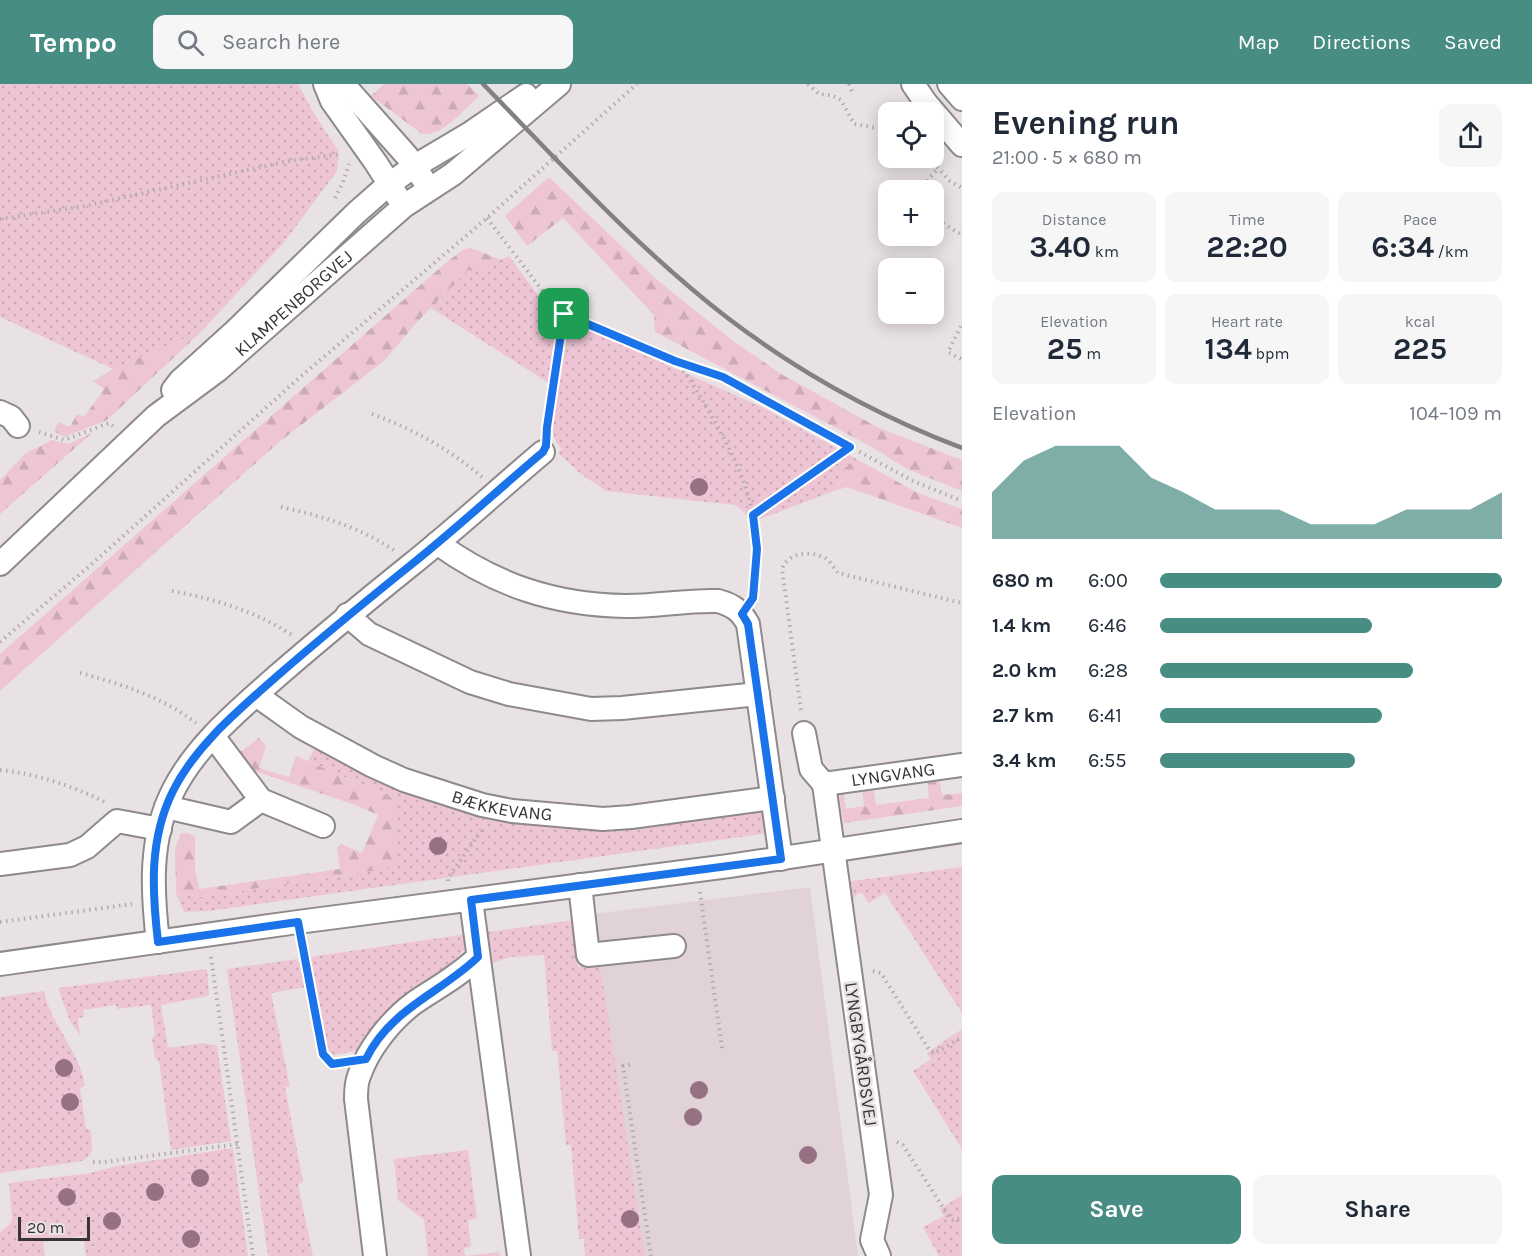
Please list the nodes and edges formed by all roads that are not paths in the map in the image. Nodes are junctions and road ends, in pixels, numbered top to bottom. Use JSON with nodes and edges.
{"nodes":[{"id":1,"x":325,"y":84,"type":"edge"},
{"id":2,"x":343,"y":84,"type":"edge"},
{"id":3,"x":537,"y":84,"type":"edge"},
{"id":4,"x":559,"y":84,"type":"edge"},
{"id":5,"x":913,"y":84,"type":"edge"},
{"id":6,"x":949,"y":84,"type":"edge"},
{"id":7,"x":962,"y":99,"type":"edge"},
{"id":8,"x":962,"y":145,"type":"edge"},
{"id":9,"x":415,"y":166,"type":"junction"},
{"id":10,"x":389,"y":184,"type":"junction"},
{"id":11,"x":428,"y":189,"type":"junction"},
{"id":12,"x":404,"y":206,"type":"junction"},
{"id":13,"x":0,"y":412,"type":"edge"},
{"id":14,"x":156,"y":416,"type":"junction"},
{"id":15,"x":18,"y":426,"type":"dead end"},
{"id":16,"x":543,"y":452,"type":"road end"},
{"id":17,"x":437,"y":543,"type":"junction"},
{"id":18,"x":0,"y":564,"type":"edge"},
{"id":19,"x":347,"y":615,"type":"junction"},
{"id":20,"x":758,"y":694,"type":"junction"},
{"id":21,"x":256,"y":695,"type":"junction"},
{"id":22,"x":804,"y":733,"type":"road end"},
{"id":23,"x":213,"y":736,"type":"junction"},
{"id":24,"x":962,"y":765,"type":"edge"},
{"id":25,"x":824,"y":784,"type":"junction"},
{"id":26,"x":773,"y":798,"type":"junction"},
{"id":27,"x":261,"y":800,"type":"junction"},
{"id":28,"x":163,"y":818,"type":"junction"},
{"id":29,"x":323,"y":826,"type":"dead end"},
{"id":30,"x":962,"y":831,"type":"edge"},
{"id":31,"x":832,"y":850,"type":"junction"},
{"id":32,"x":781,"y":859,"type":"junction"},
{"id":33,"x":0,"y":864,"type":"edge"},
{"id":34,"x":580,"y":885,"type":"junction"},
{"id":35,"x":461,"y":901,"type":"junction"},
{"id":36,"x":158,"y":942,"type":"junction"},
{"id":37,"x":674,"y":946,"type":"dead end"},
{"id":38,"x":478,"y":957,"type":"junction"},
{"id":39,"x":0,"y":964,"type":"edge"},
{"id":40,"x":375,"y":1256,"type":"edge"},
{"id":41,"x":519,"y":1256,"type":"edge"},
{"id":42,"x":879,"y":1256,"type":"edge"}],
"edges":[{"from":1,"to":10,"type":"street"},
{"from":2,"to":9,"type":"street"},
{"from":3,"to":9,"type":"street","name":"KLAMPENBORGVEJ"},
{"from":4,"to":11,"type":"street","name":"KLAMPENBORGVEJ"},
{"from":5,"to":8,"type":"street"},
{"from":6,"to":7,"type":"street"},
{"from":9,"to":10,"type":"street","name":"KLAMPENBORGVEJ"},
{"from":9,"to":11,"type":"street"},
{"from":10,"to":12,"type":"street"},
{"from":10,"to":14,"type":"street","name":"KLAMPENBORGVEJ"},
{"from":11,"to":12,"type":"street","name":"KLAMPENBORGVEJ"},
{"from":12,"to":14,"type":"street","name":"KLAMPENBORGVEJ"},
{"from":13,"to":15,"type":"street"},
{"from":14,"to":18,"type":"street","name":"KLAMPENBORGVEJ"},
{"from":16,"to":17,"type":"street"},
{"from":17,"to":19,"type":"street"},
{"from":17,"to":20,"type":"street"},
{"from":19,"to":20,"type":"street"},
{"from":19,"to":21,"type":"street"},
{"from":20,"to":26,"type":"street"},
{"from":21,"to":23,"type":"street"},
{"from":21,"to":26,"type":"street","name":"BÆKKEVANG"},
{"from":22,"to":25,"type":"street"},
{"from":23,"to":27,"type":"street"},
{"from":23,"to":28,"type":"street"},
{"from":24,"to":25,"type":"street","name":"LYNGVANG"},
{"from":25,"to":31,"type":"street"},
{"from":26,"to":32,"type":"street"},
{"from":27,"to":28,"type":"street"},
{"from":27,"to":29,"type":"street"},
{"from":28,"to":33,"type":"street"},
{"from":28,"to":36,"type":"street"},
{"from":30,"to":31,"type":"street"},
{"from":31,"to":32,"type":"street"},
{"from":31,"to":42,"type":"street","name":"LYNGBYGÅRDSVEJ"},
{"from":32,"to":34,"type":"street"},
{"from":34,"to":35,"type":"street"},
{"from":34,"to":37,"type":"street"},
{"from":35,"to":36,"type":"street"},
{"from":35,"to":38,"type":"street"},
{"from":36,"to":39,"type":"street"},
{"from":38,"to":40,"type":"street"},
{"from":38,"to":41,"type":"street"}]}
